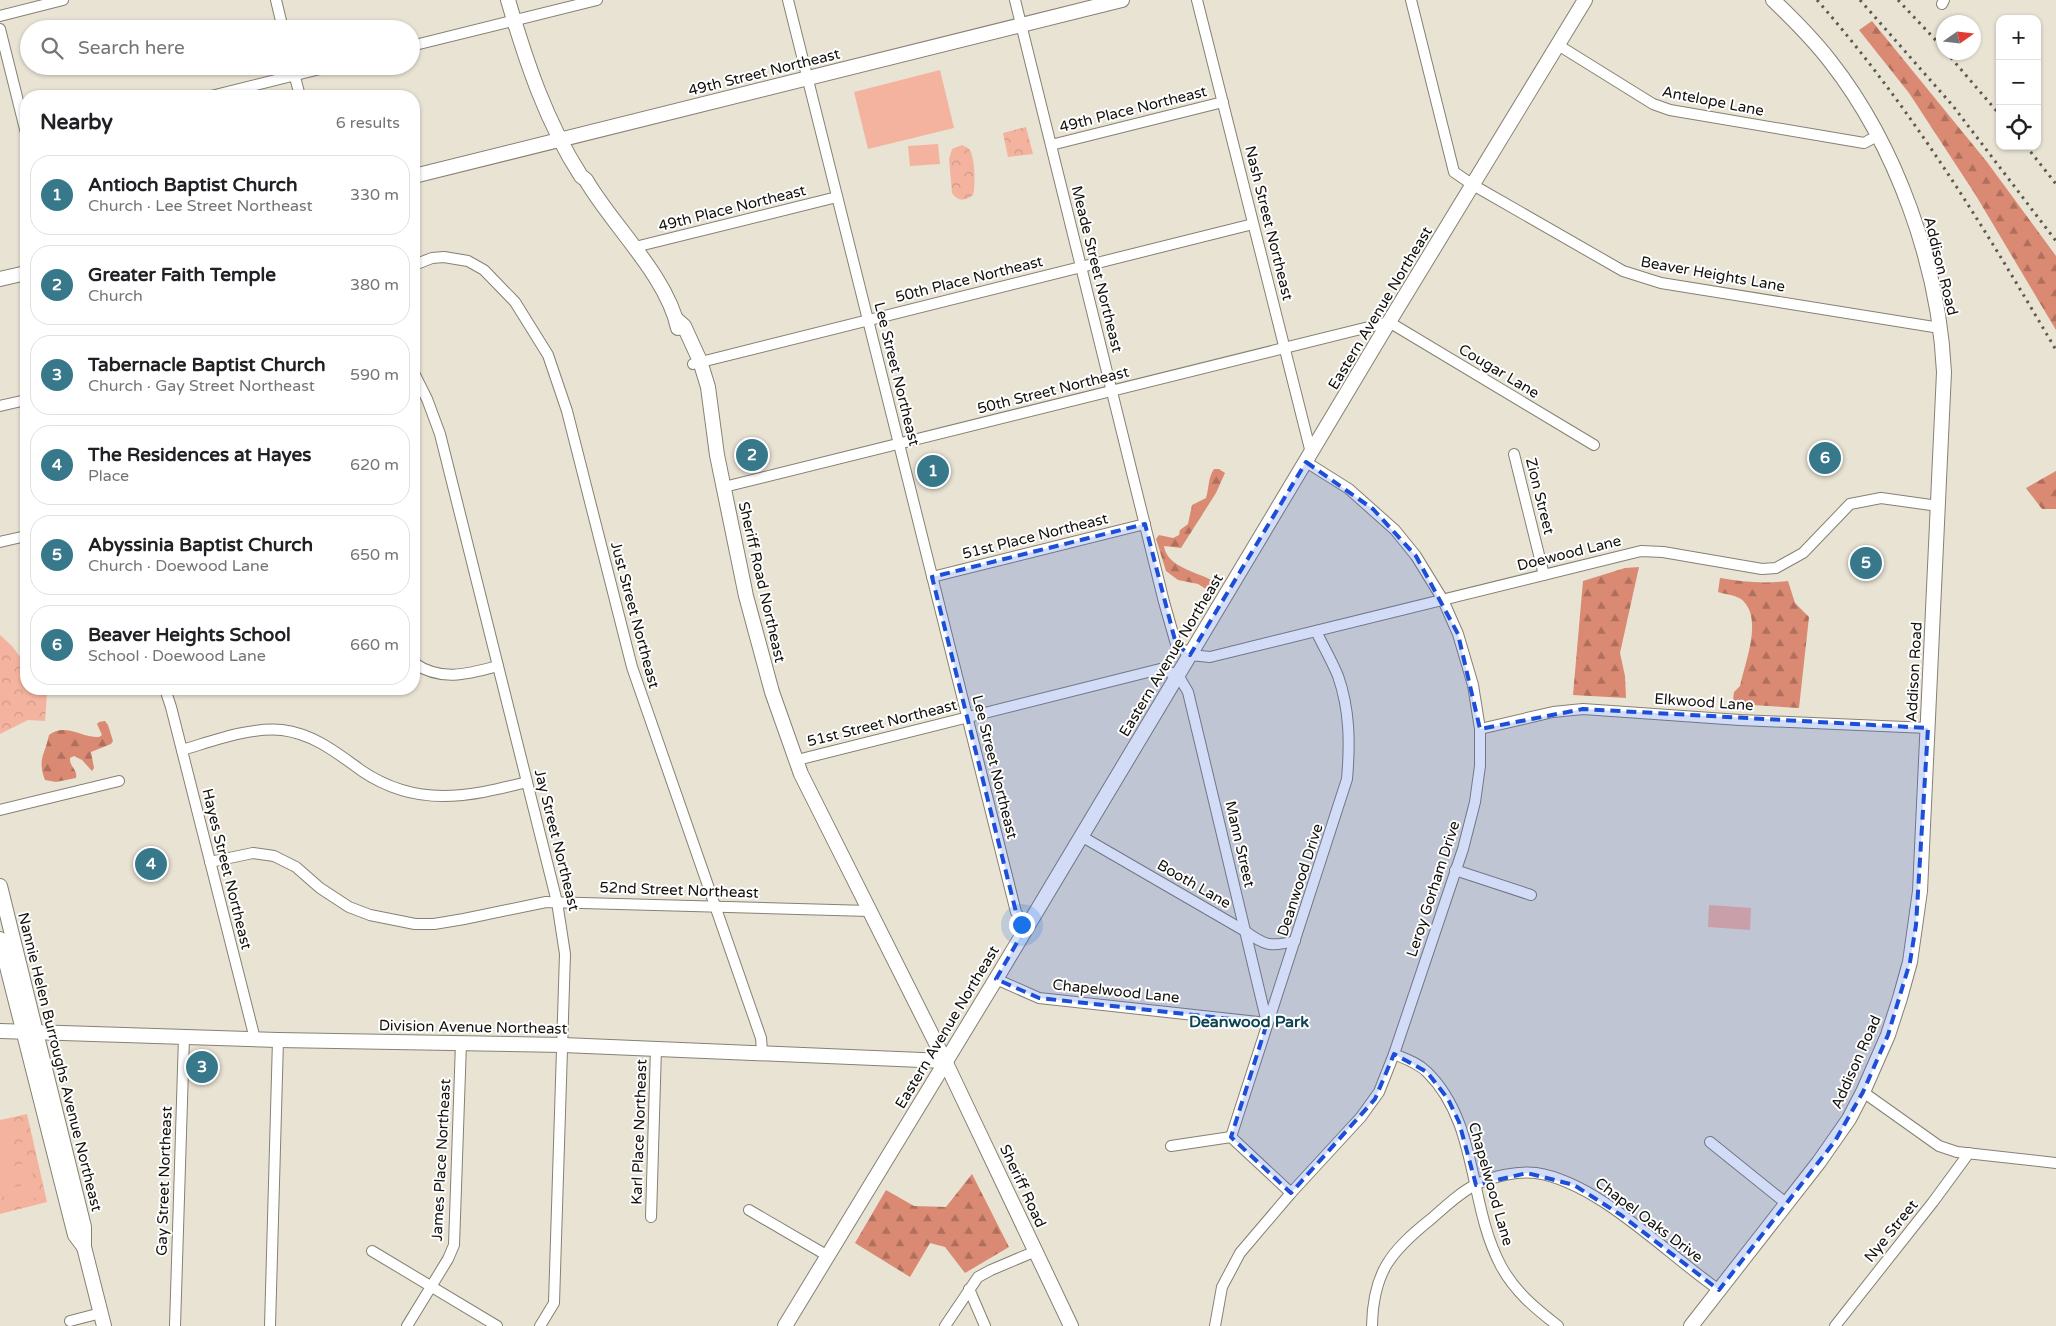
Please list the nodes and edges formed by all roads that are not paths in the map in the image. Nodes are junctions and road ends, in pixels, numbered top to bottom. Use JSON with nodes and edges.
{"nodes":[{"id":1,"x":63,"y":0,"type":"edge"},
{"id":2,"x":276,"y":0,"type":"edge"},
{"id":3,"x":508,"y":0,"type":"edge"},
{"id":4,"x":516,"y":0,"type":"edge"},
{"id":5,"x":597,"y":0,"type":"edge"},
{"id":6,"x":788,"y":0,"type":"edge"},
{"id":7,"x":1015,"y":0,"type":"edge"},
{"id":8,"x":1122,"y":0,"type":"edge"},
{"id":9,"x":1197,"y":0,"type":"edge"},
{"id":10,"x":1411,"y":0,"type":"edge"},
{"id":11,"x":1585,"y":0,"type":"edge"},
{"id":12,"x":1773,"y":0,"type":"edge"},
{"id":13,"x":0,"y":16,"type":"edge"},
{"id":14,"x":281,"y":20,"type":"edge"},
{"id":15,"x":517,"y":20,"type":"junction"},
{"id":16,"x":1021,"y":25,"type":"junction"},
{"id":17,"x":0,"y":29,"type":"edge"},
{"id":18,"x":420,"y":44,"type":"edge"},
{"id":19,"x":1558,"y":45,"type":"junction"},
{"id":20,"x":280,"y":75,"type":"edge"},
{"id":21,"x":294,"y":75,"type":"edge"},
{"id":22,"x":807,"y":77,"type":"junction"},
{"id":23,"x":231,"y":90,"type":"edge"},
{"id":24,"x":298,"y":90,"type":"edge"},
{"id":25,"x":1223,"y":102,"type":"junction"},
{"id":26,"x":20,"y":109,"type":"edge"},
{"id":27,"x":1877,"y":136,"type":"junction"},
{"id":28,"x":564,"y":139,"type":"junction"},
{"id":29,"x":1051,"y":145,"type":"junction"},
{"id":30,"x":420,"y":175,"type":"edge"},
{"id":31,"x":1473,"y":185,"type":"junction"},
{"id":32,"x":837,"y":197,"type":"junction"},
{"id":33,"x":1254,"y":224,"type":"junction"},
{"id":34,"x":635,"y":247,"type":"junction"},
{"id":35,"x":420,"y":263,"type":"edge"},
{"id":36,"x":1081,"y":267,"type":"junction"},
{"id":37,"x":20,"y":274,"type":"edge"},
{"id":38,"x":0,"y":279,"type":"edge"},
{"id":39,"x":868,"y":320,"type":"junction"},
{"id":40,"x":1389,"y":322,"type":"junction"},
{"id":41,"x":1940,"y":328,"type":"junction"},
{"id":42,"x":1285,"y":348,"type":"junction"},
{"id":43,"x":696,"y":362,"type":"junction"},
{"id":44,"x":420,"y":385,"type":"edge"},
{"id":45,"x":1112,"y":391,"type":"junction"},
{"id":46,"x":20,"y":401,"type":"edge"},
{"id":47,"x":0,"y":406,"type":"edge"},
{"id":48,"x":899,"y":444,"type":"junction"},
{"id":49,"x":1594,"y":445,"type":"dead end"},
{"id":50,"x":1514,"y":454,"type":"dead end"},
{"id":51,"x":1309,"y":458,"type":"junction"},
{"id":52,"x":724,"y":487,"type":"junction"},
{"id":53,"x":1938,"y":506,"type":"junction"},
{"id":54,"x":1145,"y":524,"type":"junction"},
{"id":55,"x":20,"y":537,"type":"edge"},
{"id":56,"x":0,"y":542,"type":"edge"},
{"id":57,"x":1544,"y":575,"type":"junction"},
{"id":58,"x":932,"y":577,"type":"junction"},
{"id":59,"x":1443,"y":600,"type":"junction"},
{"id":60,"x":1316,"y":631,"type":"junction"},
{"id":61,"x":1190,"y":654,"type":"junction"},
{"id":62,"x":420,"y":665,"type":"edge"},
{"id":63,"x":498,"y":666,"type":"junction"},
{"id":64,"x":1178,"y":674,"type":"junction"},
{"id":65,"x":166,"y":695,"type":"edge"},
{"id":66,"x":172,"y":695,"type":"edge"},
{"id":67,"x":171,"y":707,"type":"junction"},
{"id":68,"x":967,"y":718,"type":"junction"},
{"id":69,"x":1928,"y":728,"type":"junction"},
{"id":70,"x":1480,"y":729,"type":"junction"},
{"id":71,"x":182,"y":750,"type":"junction"},
{"id":72,"x":797,"y":760,"type":"junction"},
{"id":73,"x":119,"y":780,"type":"dead end"},
{"id":74,"x":527,"y":782,"type":"junction"},
{"id":75,"x":0,"y":810,"type":"edge"},
{"id":76,"x":1081,"y":836,"type":"junction"},
{"id":77,"x":210,"y":862,"type":"junction"},
{"id":78,"x":1455,"y":870,"type":"junction"},
{"id":79,"x":0,"y":887,"type":"edge"},
{"id":80,"x":1532,"y":895,"type":"dead end"},
{"id":81,"x":558,"y":902,"type":"junction"},
{"id":82,"x":716,"y":907,"type":"junction"},
{"id":83,"x":869,"y":911,"type":"junction"},
{"id":84,"x":0,"y":915,"type":"edge"},
{"id":85,"x":1026,"y":927,"type":"junction"},
{"id":86,"x":1245,"y":931,"type":"junction"},
{"id":87,"x":0,"y":939,"type":"edge"},
{"id":88,"x":1295,"y":941,"type":"junction"},
{"id":89,"x":18,"y":956,"type":"junction"},
{"id":90,"x":996,"y":979,"type":"junction"},
{"id":91,"x":1267,"y":1023,"type":"junction"},
{"id":92,"x":0,"y":1031,"type":"edge"},
{"id":93,"x":23,"y":1031,"type":"junction"},
{"id":94,"x":37,"y":1032,"type":"junction"},
{"id":95,"x":184,"y":1036,"type":"junction"},
{"id":96,"x":254,"y":1039,"type":"junction"},
{"id":97,"x":278,"y":1040,"type":"junction"},
{"id":98,"x":461,"y":1042,"type":"junction"},
{"id":99,"x":563,"y":1045,"type":"junction"},
{"id":100,"x":656,"y":1048,"type":"junction"},
{"id":101,"x":762,"y":1052,"type":"junction"},
{"id":102,"x":1394,"y":1054,"type":"junction"},
{"id":103,"x":945,"y":1061,"type":"junction"},
{"id":104,"x":1864,"y":1092,"type":"junction"},
{"id":105,"x":1231,"y":1137,"type":"junction"},
{"id":106,"x":1710,"y":1142,"type":"dead end"},
{"id":107,"x":1171,"y":1146,"type":"dead end"},
{"id":108,"x":1968,"y":1153,"type":"junction"},
{"id":109,"x":2056,"y":1163,"type":"edge"},
{"id":110,"x":1476,"y":1184,"type":"junction"},
{"id":111,"x":1291,"y":1193,"type":"junction"},
{"id":112,"x":1787,"y":1204,"type":"junction"},
{"id":113,"x":749,"y":1210,"type":"dead end"},
{"id":114,"x":651,"y":1217,"type":"dead end"},
{"id":115,"x":84,"y":1247,"type":"junction"},
{"id":116,"x":372,"y":1251,"type":"dead end"},
{"id":117,"x":1036,"y":1251,"type":"junction"},
{"id":118,"x":828,"y":1256,"type":"junction"},
{"id":119,"x":431,"y":1286,"type":"junction"},
{"id":120,"x":969,"y":1289,"type":"junction"},
{"id":121,"x":1719,"y":1290,"type":"junction"},
{"id":122,"x":103,"y":1319,"type":"edge"},
{"id":123,"x":70,"y":1321,"type":"dead end"},
{"id":124,"x":175,"y":1326,"type":"edge"},
{"id":125,"x":270,"y":1326,"type":"edge"},
{"id":126,"x":407,"y":1326,"type":"edge"},
{"id":127,"x":497,"y":1326,"type":"edge"},
{"id":128,"x":540,"y":1326,"type":"edge"},
{"id":129,"x":785,"y":1326,"type":"edge"},
{"id":130,"x":945,"y":1326,"type":"edge"},
{"id":131,"x":985,"y":1326,"type":"edge"},
{"id":132,"x":1071,"y":1326,"type":"edge"},
{"id":133,"x":1215,"y":1326,"type":"edge"},
{"id":134,"x":1372,"y":1326,"type":"edge"},
{"id":135,"x":1558,"y":1326,"type":"edge"},
{"id":136,"x":1691,"y":1326,"type":"edge"},
{"id":137,"x":1835,"y":1326,"type":"edge"}],
"edges":[{"from":1,"to":13,"type":"street"},
{"from":2,"to":14,"type":"street"},
{"from":3,"to":15,"type":"main road","name":"Sheriff Road Northeast"},
{"from":4,"to":15,"type":"main road","name":"Sheriff Road Northeast"},
{"from":5,"to":15,"type":"street"},
{"from":6,"to":22,"type":"street","name":"Lee Street Northeast"},
{"from":7,"to":16,"type":"street","name":"Meade Street Northeast"},
{"from":8,"to":16,"type":"main road","name":"49th Street Northeast"},
{"from":9,"to":25,"type":"street","name":"Nash Street Northeast"},
{"from":10,"to":31,"type":"street","name":"Beaver Heights Lane"},
{"from":11,"to":19,"type":"main road","name":"Eastern Avenue Northeast"},
{"from":12,"to":27,"type":"main road","name":"Addison Road"},
{"from":15,"to":18,"type":"street"},
{"from":15,"to":28,"type":"main road","name":"Sheriff Road Northeast"},
{"from":16,"to":22,"type":"main road","name":"49th Street Northeast"},
{"from":16,"to":29,"type":"street","name":"Meade Street Northeast"},
{"from":17,"to":26,"type":"street"},
{"from":19,"to":27,"type":"street","name":"Antelope Lane"},
{"from":19,"to":31,"type":"main road","name":"Eastern Avenue Northeast"},
{"from":20,"to":23,"type":"street"},
{"from":21,"to":24,"type":"street"},
{"from":22,"to":28,"type":"main road","name":"49th Street Northeast"},
{"from":22,"to":32,"type":"street","name":"Lee Street Northeast"},
{"from":25,"to":29,"type":"street","name":"49th Place Northeast"},
{"from":25,"to":33,"type":"street","name":"Nash Street Northeast"},
{"from":27,"to":41,"type":"main road","name":"Addison Road"},
{"from":28,"to":30,"type":"main road","name":"49th Street Northeast"},
{"from":28,"to":34,"type":"main road","name":"Sheriff Road Northeast"},
{"from":29,"to":36,"type":"street","name":"Meade Street Northeast"},
{"from":31,"to":40,"type":"main road","name":"Eastern Avenue Northeast"},
{"from":31,"to":41,"type":"street","name":"Beaver Heights Lane"},
{"from":32,"to":34,"type":"street","name":"49th Place Northeast"},
{"from":32,"to":39,"type":"street","name":"Lee Street Northeast"},
{"from":33,"to":36,"type":"street","name":"50th Place Northeast"},
{"from":33,"to":42,"type":"street","name":"Nash Street Northeast"},
{"from":34,"to":43,"type":"main road","name":"Sheriff Road Northeast"},
{"from":35,"to":82,"type":"street","name":"Just Street Northeast"},
{"from":36,"to":39,"type":"street","name":"50th Place Northeast"},
{"from":36,"to":45,"type":"street","name":"Meade Street Northeast"},
{"from":37,"to":38,"type":"main road"},
{"from":39,"to":43,"type":"street","name":"50th Place Northeast"},
{"from":39,"to":48,"type":"street","name":"Lee Street Northeast"},
{"from":40,"to":42,"type":"street","name":"50th Street Northeast"},
{"from":40,"to":49,"type":"street","name":"Cougar Lane"},
{"from":40,"to":51,"type":"main road","name":"Eastern Avenue Northeast"},
{"from":41,"to":53,"type":"main road","name":"Addison Road"},
{"from":42,"to":45,"type":"street","name":"50th Street Northeast"},
{"from":42,"to":51,"type":"street","name":"Nash Street Northeast"},
{"from":43,"to":52,"type":"main road","name":"Sheriff Road Northeast"},
{"from":44,"to":63,"type":"street","name":"Jay Street Northeast"},
{"from":45,"to":48,"type":"street","name":"50th Street Northeast"},
{"from":45,"to":54,"type":"street","name":"Meade Street Northeast"},
{"from":46,"to":47,"type":"street"},
{"from":48,"to":52,"type":"street","name":"50th Street Northeast"},
{"from":48,"to":58,"type":"street","name":"Lee Street Northeast"},
{"from":50,"to":57,"type":"street","name":"Zion Street"},
{"from":51,"to":59,"type":"street","name":"Leroy Gorham Drive"},
{"from":51,"to":61,"type":"main road","name":"Eastern Avenue Northeast"},
{"from":52,"to":72,"type":"main road","name":"Sheriff Road Northeast"},
{"from":53,"to":57,"type":"street","name":"Doewood Lane"},
{"from":53,"to":69,"type":"main road","name":"Addison Road"},
{"from":54,"to":58,"type":"street","name":"51st Place Northeast"},
{"from":54,"to":61,"type":"street","name":"Meade Street Northeast"},
{"from":55,"to":56,"type":"street"},
{"from":57,"to":59,"type":"street","name":"Doewood Lane"},
{"from":58,"to":68,"type":"street","name":"Lee Street Northeast"},
{"from":59,"to":60,"type":"street","name":"Doewood Lane"},
{"from":59,"to":70,"type":"street","name":"Leroy Gorham Drive"},
{"from":60,"to":61,"type":"street","name":"Doewood Lane"},
{"from":60,"to":88,"type":"street","name":"Deanwood Drive"},
{"from":61,"to":64,"type":"main road","name":"Eastern Avenue Northeast"},
{"from":62,"to":63,"type":"street"},
{"from":63,"to":74,"type":"street","name":"Jay Street Northeast"},
{"from":64,"to":68,"type":"street","name":"51st Street Northeast"},
{"from":64,"to":76,"type":"main road","name":"Eastern Avenue Northeast"},
{"from":64,"to":86,"type":"street","name":"Mann Street"},
{"from":65,"to":67,"type":"street","name":"Hayes Street Northeast"},
{"from":66,"to":67,"type":"street","name":"Hayes Street Northeast"},
{"from":67,"to":71,"type":"street","name":"Hayes Street Northeast"},
{"from":68,"to":72,"type":"street","name":"51st Street Northeast"},
{"from":68,"to":85,"type":"street","name":"Lee Street Northeast"},
{"from":69,"to":70,"type":"street","name":"Elkwood Lane"},
{"from":69,"to":104,"type":"main road","name":"Addison Road"},
{"from":70,"to":78,"type":"street","name":"Leroy Gorham Drive"},
{"from":71,"to":74,"type":"street"},
{"from":71,"to":77,"type":"street","name":"Hayes Street Northeast"},
{"from":72,"to":83,"type":"main road","name":"Sheriff Road Northeast"},
{"from":73,"to":75,"type":"street"},
{"from":74,"to":81,"type":"street","name":"Jay Street Northeast"},
{"from":76,"to":85,"type":"main road","name":"Eastern Avenue Northeast"},
{"from":76,"to":86,"type":"street","name":"Booth Lane"},
{"from":77,"to":81,"type":"street","name":"52nd Street Northeast"},
{"from":77,"to":96,"type":"street","name":"Hayes Street Northeast"},
{"from":78,"to":80,"type":"street"},
{"from":78,"to":102,"type":"street","name":"Leroy Gorham Drive"},
{"from":79,"to":89,"type":"main road","name":"Nannie Helen Burroughs Avenue Northeast"},
{"from":81,"to":82,"type":"street","name":"52nd Street Northeast"},
{"from":81,"to":99,"type":"street","name":"Jay Street Northeast"},
{"from":82,"to":83,"type":"street","name":"52nd Street Northeast"},
{"from":82,"to":101,"type":"street","name":"Just Street Northeast"},
{"from":83,"to":103,"type":"main road","name":"Sheriff Road Northeast"},
{"from":84,"to":89,"type":"main road"},
{"from":85,"to":90,"type":"main road","name":"Eastern Avenue Northeast"},
{"from":86,"to":88,"type":"street","name":"Booth Lane"},
{"from":86,"to":91,"type":"street","name":"Mann Street"},
{"from":87,"to":93,"type":"main road","name":"Nannie Helen Burroughs Avenue Northeast"},
{"from":88,"to":91,"type":"street","name":"Deanwood Drive"},
{"from":89,"to":94,"type":"main road","name":"Nannie Helen Burroughs Avenue Northeast"},
{"from":90,"to":91,"type":"street","name":"Chapelwood Lane"},
{"from":90,"to":103,"type":"main road","name":"Eastern Avenue Northeast"},
{"from":91,"to":105,"type":"street","name":"Deanwood Drive"},
{"from":92,"to":93,"type":"main road","name":"Division Avenue Northeast"},
{"from":93,"to":94,"type":"main road","name":"Division Avenue Northeast"},
{"from":93,"to":115,"type":"main road","name":"Nannie Helen Burroughs Avenue Northeast"},
{"from":94,"to":95,"type":"main road","name":"Division Avenue Northeast"},
{"from":94,"to":115,"type":"main road","name":"Nannie Helen Burroughs Avenue Northeast"},
{"from":95,"to":96,"type":"main road","name":"Division Avenue Northeast"},
{"from":95,"to":124,"type":"street","name":"Gay Street Northeast"},
{"from":96,"to":97,"type":"main road","name":"Division Avenue Northeast"},
{"from":97,"to":98,"type":"main road","name":"Division Avenue Northeast"},
{"from":97,"to":125,"type":"street"},
{"from":98,"to":99,"type":"main road","name":"Division Avenue Northeast"},
{"from":98,"to":119,"type":"street","name":"James Place Northeast"},
{"from":99,"to":100,"type":"main road","name":"Division Avenue Northeast"},
{"from":99,"to":128,"type":"street","name":"Jay Street Northeast"},
{"from":100,"to":101,"type":"main road","name":"Division Avenue Northeast"},
{"from":100,"to":114,"type":"street","name":"Karl Place Northeast"},
{"from":101,"to":103,"type":"main road","name":"Division Avenue Northeast"},
{"from":102,"to":110,"type":"street","name":"Chapelwood Lane"},
{"from":102,"to":111,"type":"street","name":"Leroy Gorham Drive"},
{"from":103,"to":117,"type":"main road","name":"Sheriff Road"},
{"from":103,"to":118,"type":"main road","name":"Eastern Avenue Northeast"},
{"from":104,"to":108,"type":"street"},
{"from":104,"to":112,"type":"main road","name":"Addison Road"},
{"from":105,"to":107,"type":"street"},
{"from":105,"to":111,"type":"street"},
{"from":106,"to":112,"type":"street"},
{"from":108,"to":109,"type":"street"},
{"from":108,"to":137,"type":"street","name":"Nye Street"},
{"from":110,"to":121,"type":"street","name":"Chapel Oaks Drive"},
{"from":110,"to":134,"type":"street","name":"Chapel Oaks Drive"},
{"from":110,"to":135,"type":"street","name":"Chapelwood Lane"},
{"from":111,"to":133,"type":"street","name":"Leroy Gorham Drive"},
{"from":112,"to":121,"type":"main road","name":"Addison Road"},
{"from":113,"to":118,"type":"street"},
{"from":115,"to":122,"type":"main road","name":"Nannie Helen Burroughs Avenue Northeast"},
{"from":116,"to":119,"type":"street"},
{"from":117,"to":120,"type":"street"},
{"from":117,"to":132,"type":"main road","name":"Sheriff Road"},
{"from":118,"to":129,"type":"main road","name":"Eastern Avenue Northeast"},
{"from":119,"to":126,"type":"street","name":"James Place Northeast"},
{"from":119,"to":127,"type":"street"},
{"from":120,"to":130,"type":"street"},
{"from":120,"to":131,"type":"street"},
{"from":121,"to":136,"type":"main road","name":"Addison Road"},
{"from":122,"to":123,"type":"street"}]}
